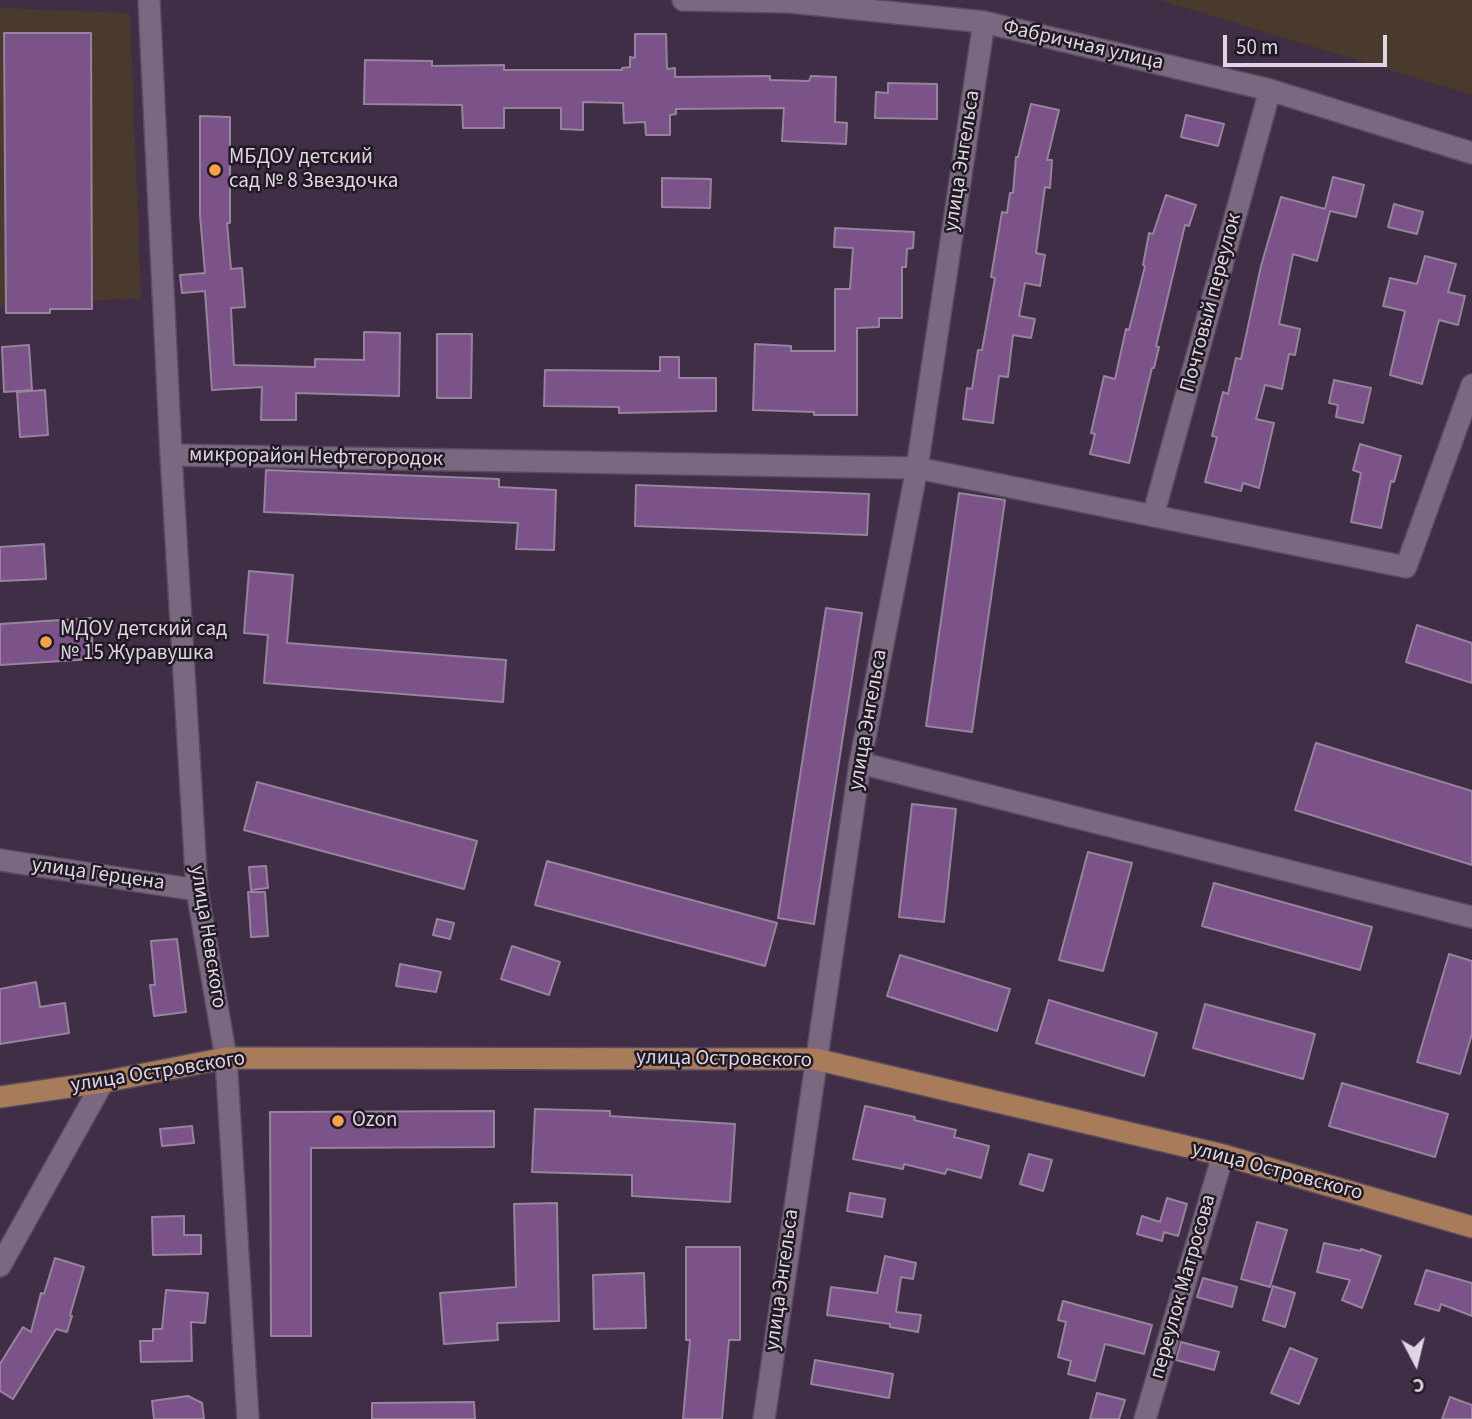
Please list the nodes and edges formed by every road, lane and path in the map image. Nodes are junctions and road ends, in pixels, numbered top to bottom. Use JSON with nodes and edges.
{"nodes":[{"id":1,"x":149,"y":0,"type":"edge"},
{"id":2,"x":683,"y":0,"type":"edge"},
{"id":3,"x":984,"y":22,"type":"junction"},
{"id":4,"x":1270,"y":90,"type":"junction"},
{"id":5,"x":1472,"y":153,"type":"edge"},
{"id":6,"x":1472,"y":386,"type":"edge"},
{"id":7,"x":171,"y":456,"type":"junction"},
{"id":8,"x":917,"y":468,"type":"junction"},
{"id":9,"x":1153,"y":516,"type":"junction"},
{"id":10,"x":860,"y":763,"type":"junction"},
{"id":11,"x":0,"y":860,"type":"edge"},
{"id":12,"x":197,"y":890,"type":"junction"},
{"id":13,"x":1472,"y":917,"type":"edge"},
{"id":14,"x":226,"y":1058,"type":"junction"},
{"id":15,"x":815,"y":1059,"type":"junction"},
{"id":16,"x":103,"y":1082,"type":"junction"},
{"id":17,"x":0,"y":1097,"type":"edge"},
{"id":18,"x":1223,"y":1155,"type":"junction"},
{"id":19,"x":1472,"y":1227,"type":"edge"},
{"id":20,"x":0,"y":1266,"type":"edge"},
{"id":21,"x":248,"y":1419,"type":"edge"},
{"id":22,"x":764,"y":1419,"type":"edge"},
{"id":23,"x":1145,"y":1419,"type":"edge"}],
"edges":[{"from":1,"to":7,"type":"street","name":"микрорайон Нефтегородок"},
{"from":2,"to":3,"type":"street","name":"Фабричная улица"},
{"from":3,"to":4,"type":"street","name":"Фабричная улица"},
{"from":3,"to":8,"type":"street","name":"улица Энгельса"},
{"from":4,"to":5,"type":"street","name":"Фабричная улица"},
{"from":4,"to":9,"type":"street","name":"Почтовый переулок"},
{"from":6,"to":9,"type":"street","name":"микрорайон Нефтегородок"},
{"from":7,"to":8,"type":"street","name":"микрорайон Нефтегородок"},
{"from":7,"to":12,"type":"street","name":"улица Невского"},
{"from":8,"to":9,"type":"street","name":"микрорайон Нефтегородок"},
{"from":8,"to":10,"type":"street","name":"улица Энгельса"},
{"from":10,"to":13,"type":"street"},
{"from":10,"to":15,"type":"street","name":"улица Энгельса"},
{"from":11,"to":12,"type":"street","name":"улица Герцена"},
{"from":12,"to":14,"type":"street","name":"улица Невского"},
{"from":14,"to":15,"type":"main road","name":"улица Островского"},
{"from":14,"to":16,"type":"main road","name":"улица Островского"},
{"from":14,"to":21,"type":"street","name":"улица Невского"},
{"from":15,"to":18,"type":"main road","name":"улица Островского"},
{"from":15,"to":22,"type":"street","name":"улица Энгельса"},
{"from":16,"to":17,"type":"main road","name":"улица Островского"},
{"from":16,"to":20,"type":"street"},
{"from":18,"to":19,"type":"main road","name":"улица Островского"},
{"from":18,"to":23,"type":"street","name":"переулок Матросова"}]}
